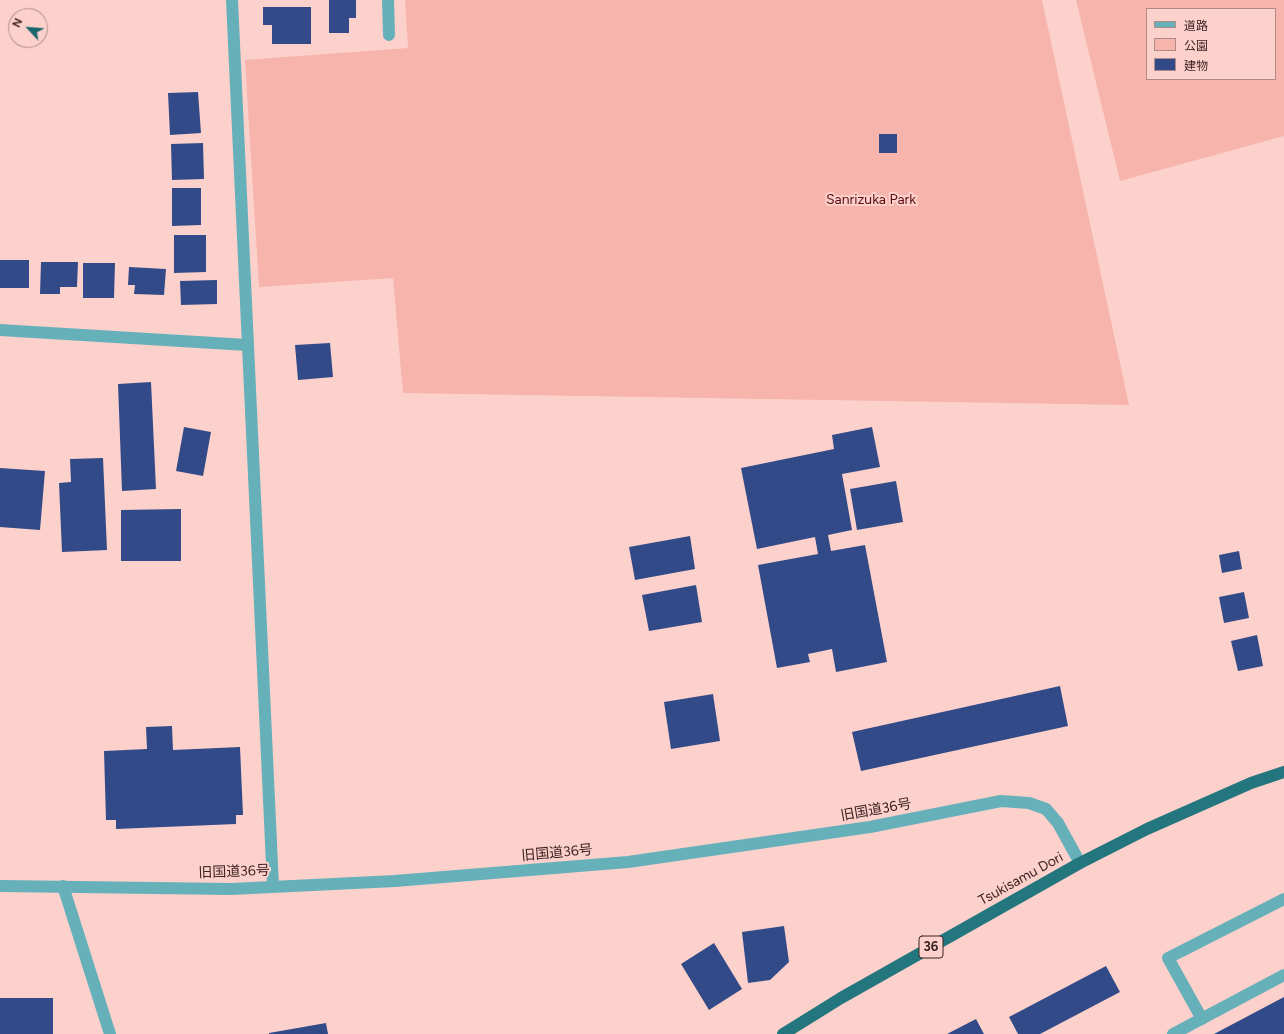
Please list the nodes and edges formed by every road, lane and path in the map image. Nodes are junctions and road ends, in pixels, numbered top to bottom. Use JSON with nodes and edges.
{"nodes":[{"id":1,"x":232,"y":0,"type":"edge"},
{"id":2,"x":388,"y":0,"type":"edge"},
{"id":3,"x":389,"y":35,"type":"dead end"},
{"id":4,"x":0,"y":330,"type":"edge"},
{"id":5,"x":247,"y":346,"type":"junction"},
{"id":6,"x":1284,"y":772,"type":"edge"},
{"id":7,"x":1080,"y":864,"type":"junction"},
{"id":8,"x":0,"y":886,"type":"edge"},
{"id":9,"x":64,"y":886,"type":"junction"},
{"id":10,"x":273,"y":886,"type":"junction"},
{"id":11,"x":1284,"y":899,"type":"edge"},
{"id":12,"x":1284,"y":975,"type":"edge"},
{"id":13,"x":1202,"y":1019,"type":"junction"},
{"id":14,"x":110,"y":1034,"type":"edge"},
{"id":15,"x":783,"y":1034,"type":"edge"},
{"id":16,"x":1173,"y":1034,"type":"edge"}],
"edges":[{"from":1,"to":5,"type":"street"},
{"from":2,"to":3,"type":"street"},
{"from":4,"to":5,"type":"street"},
{"from":5,"to":10,"type":"street"},
{"from":6,"to":7,"type":"highway","name":"Tsukisamu Dori","number":"36"},
{"from":7,"to":10,"type":"street","name":"旧国道36号"},
{"from":7,"to":15,"type":"highway","name":"Tsukisamu Dori","number":"36"},
{"from":8,"to":9,"type":"street","name":"旧国道36号"},
{"from":9,"to":10,"type":"street","name":"旧国道36号"},
{"from":9,"to":14,"type":"street"},
{"from":11,"to":13,"type":"street"},
{"from":12,"to":13,"type":"street"},
{"from":13,"to":16,"type":"street"}]}
